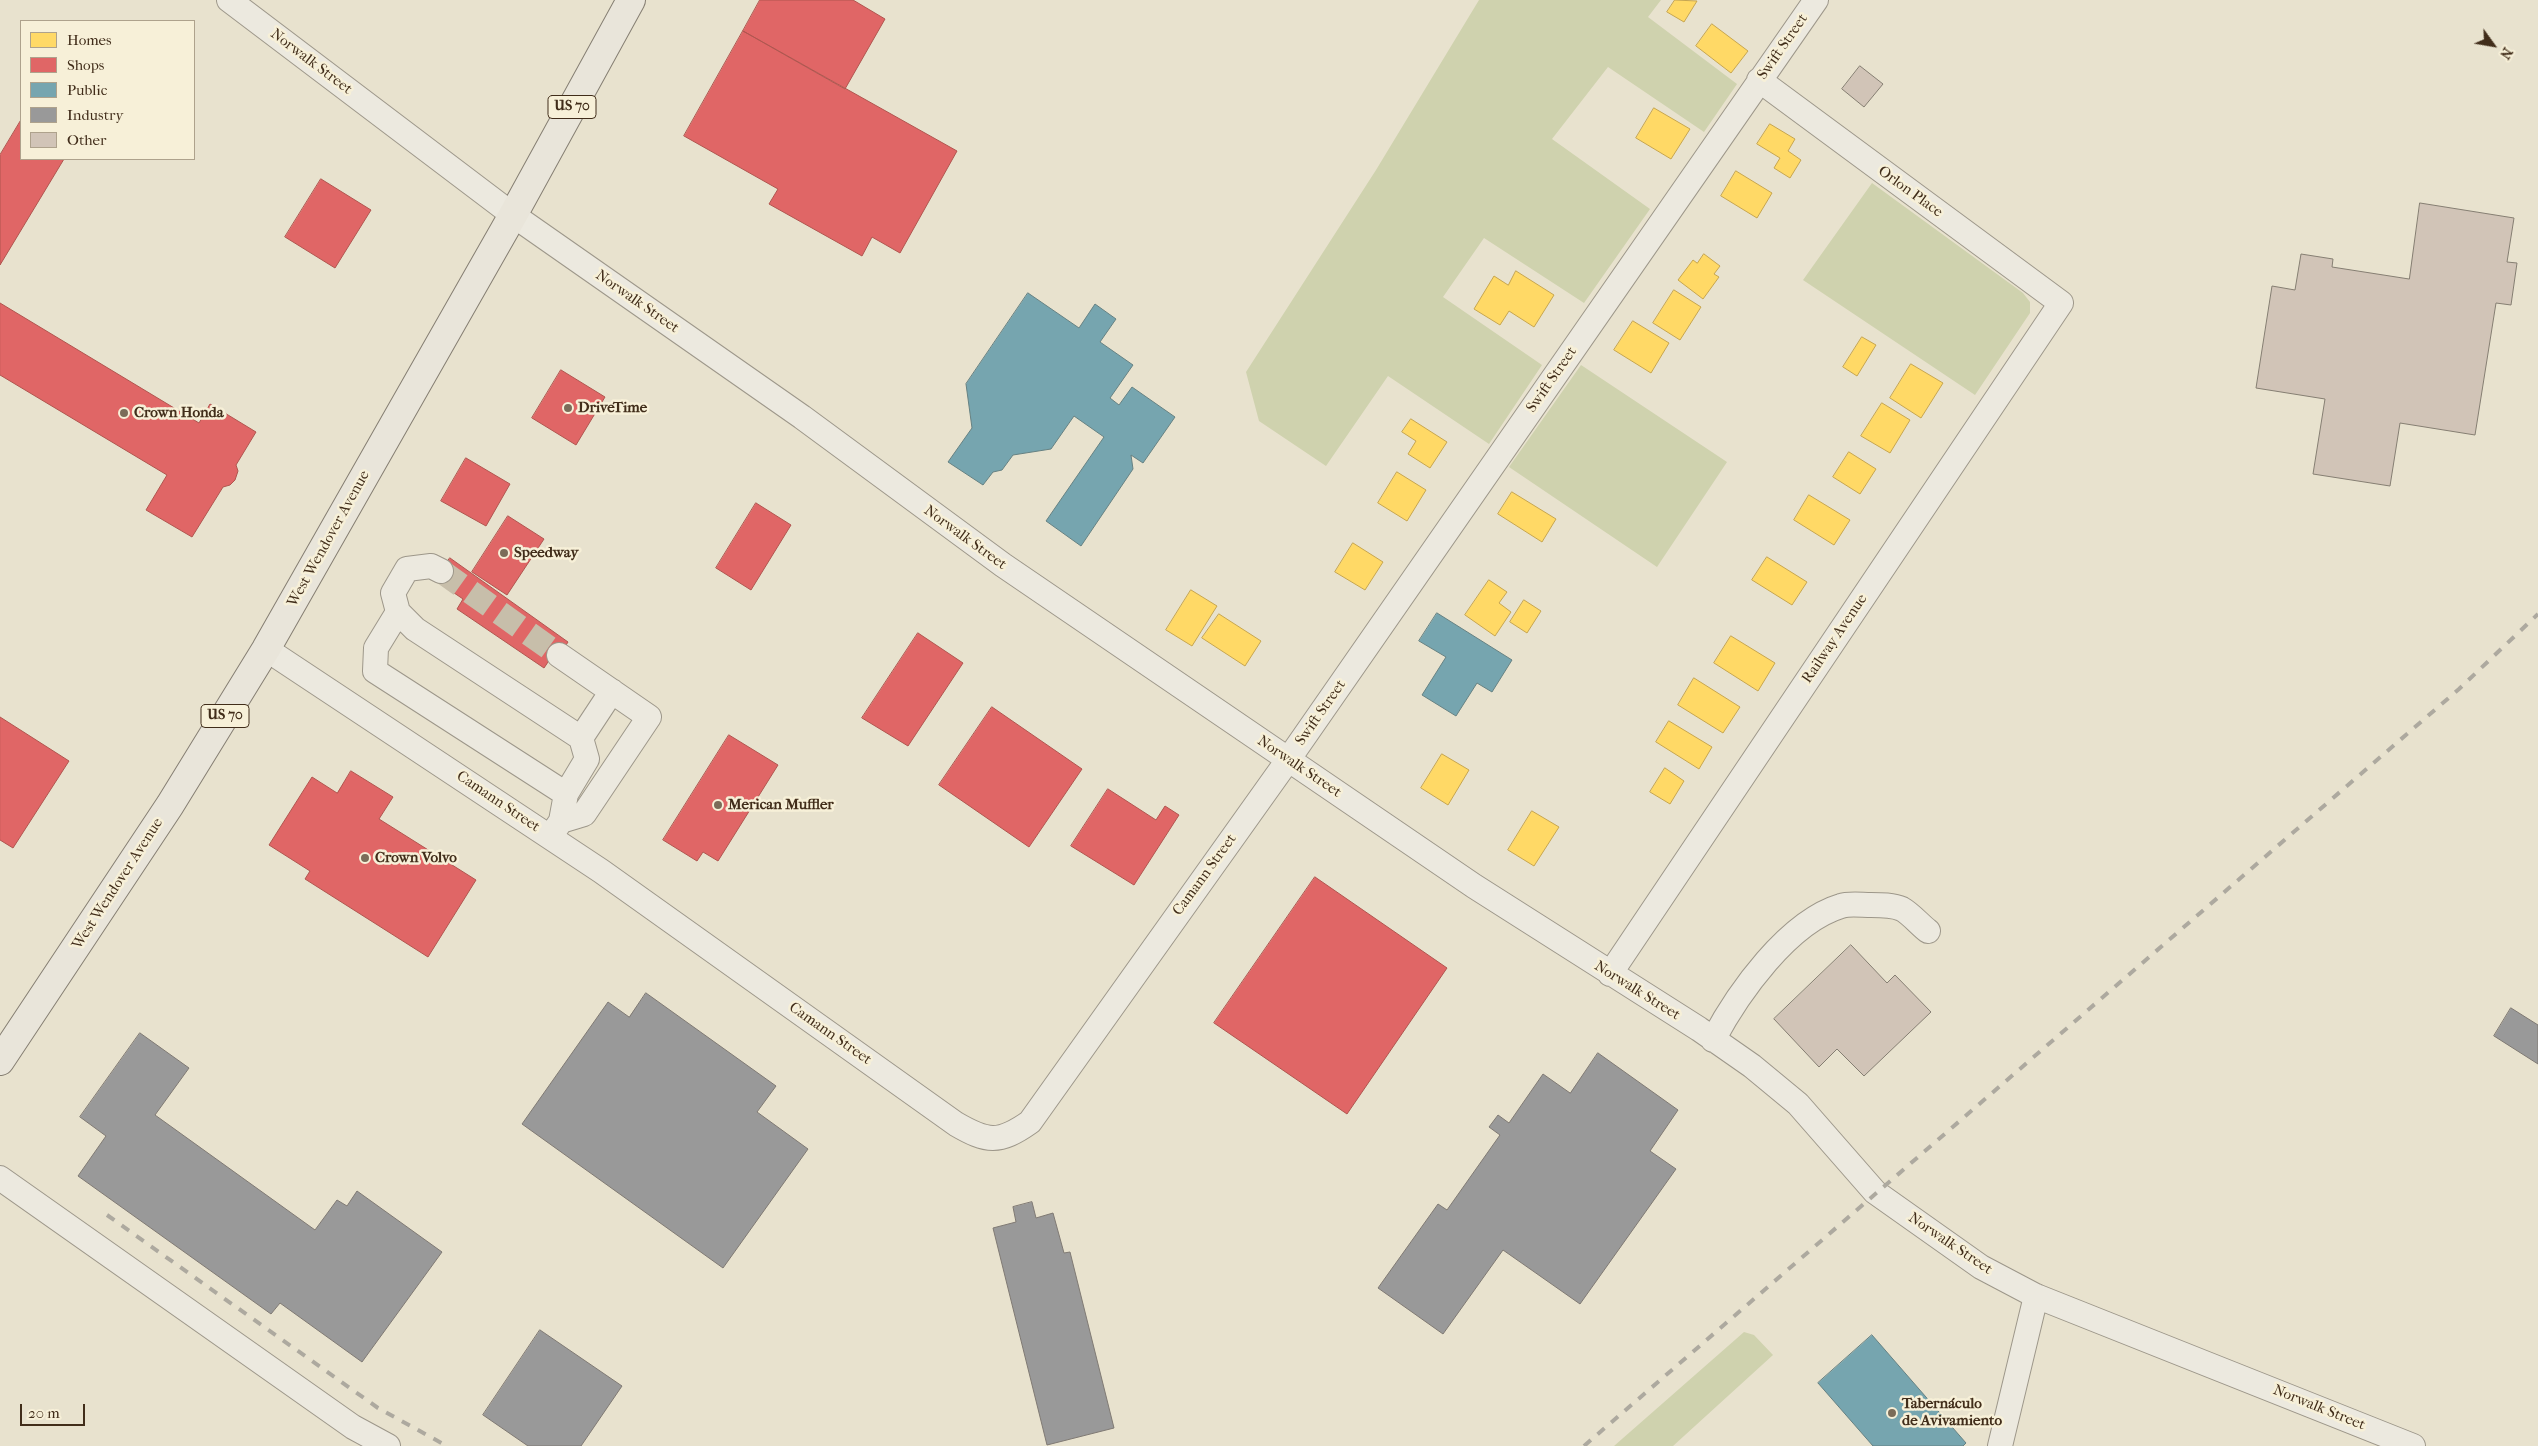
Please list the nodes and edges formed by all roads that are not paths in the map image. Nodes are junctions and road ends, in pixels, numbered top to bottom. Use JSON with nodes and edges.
{"nodes":[{"id":1,"x":229,"y":0,"type":"edge"},
{"id":2,"x":631,"y":0,"type":"edge"},
{"id":3,"x":1816,"y":0,"type":"edge"},
{"id":4,"x":1759,"y":80,"type":"junction"},
{"id":5,"x":513,"y":215,"type":"junction"},
{"id":6,"x":2060,"y":303,"type":"joint"},
{"id":7,"x":441,"y":571,"type":"tunnel mouth"},
{"id":8,"x":398,"y":612,"type":"junction"},
{"id":9,"x":266,"y":649,"type":"junction"},
{"id":10,"x":560,"y":655,"type":"tunnel mouth"},
{"id":11,"x":612,"y":691,"type":"junction"},
{"id":12,"x":581,"y":738,"type":"junction"},
{"id":13,"x":1288,"y":760,"type":"junction"},
{"id":14,"x":566,"y":794,"type":"junction"},
{"id":15,"x":555,"y":829,"type":"junction"},
{"id":16,"x":1928,"y":931,"type":"dead end"},
{"id":17,"x":1610,"y":974,"type":"junction"},
{"id":18,"x":1713,"y":1040,"type":"junction"},
{"id":19,"x":0,"y":1061,"type":"edge"},
{"id":20,"x":0,"y":1178,"type":"edge"},
{"id":21,"x":2036,"y":1296,"type":"junction"},
{"id":22,"x":388,"y":1446,"type":"edge"},
{"id":23,"x":2000,"y":1446,"type":"edge"},
{"id":24,"x":2414,"y":1446,"type":"edge"}],
"edges":[{"from":1,"to":5,"type":"street","name":"Norwalk Street"},
{"from":2,"to":5,"type":"highway","name":"West Wendover Avenue","number":"US 70"},
{"from":3,"to":4,"type":"street","name":"Swift Street"},
{"from":4,"to":6,"type":"street","name":"Orlon Place"},
{"from":4,"to":13,"type":"street","name":"Swift Street"},
{"from":5,"to":9,"type":"highway","name":"West Wendover Avenue","number":"US 70"},
{"from":5,"to":13,"type":"street","name":"Norwalk Street"},
{"from":6,"to":17,"type":"street","name":"Railway Avenue"},
{"from":7,"to":8,"type":"street"},
{"from":8,"to":12,"type":"street"},
{"from":8,"to":14,"type":"street"},
{"from":9,"to":15,"type":"street","name":"Camann Street"},
{"from":9,"to":19,"type":"highway","name":"West Wendover Avenue","number":"US 70"},
{"from":10,"to":11,"type":"street"},
{"from":11,"to":12,"type":"street"},
{"from":11,"to":15,"type":"street"},
{"from":12,"to":14,"type":"street"},
{"from":13,"to":15,"type":"street","name":"Camann Street"},
{"from":13,"to":17,"type":"street","name":"Norwalk Street"},
{"from":14,"to":15,"type":"street"},
{"from":16,"to":18,"type":"street"},
{"from":17,"to":18,"type":"street","name":"Norwalk Street"},
{"from":18,"to":21,"type":"street","name":"Norwalk Street"},
{"from":20,"to":22,"type":"street"},
{"from":21,"to":23,"type":"street"},
{"from":21,"to":24,"type":"street","name":"Norwalk Street"}]}
